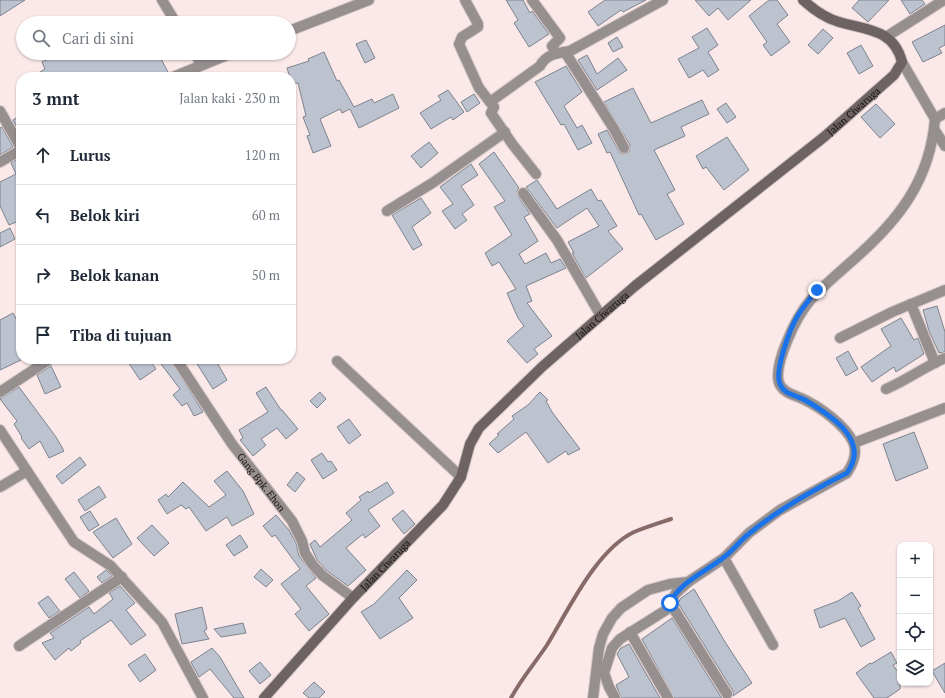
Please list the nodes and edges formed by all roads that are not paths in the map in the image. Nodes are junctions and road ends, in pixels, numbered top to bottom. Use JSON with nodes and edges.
{"nodes":[{"id":1,"x":162,"y":0,"type":"edge"},
{"id":2,"x":369,"y":0,"type":"edge"},
{"id":3,"x":465,"y":0,"type":"edge"},
{"id":4,"x":532,"y":0,"type":"edge"},
{"id":5,"x":663,"y":0,"type":"edge"},
{"id":6,"x":803,"y":0,"type":"edge"},
{"id":7,"x":944,"y":0,"type":"edge"},
{"id":8,"x":933,"y":3,"type":"edge"},
{"id":9,"x":172,"y":16,"type":"edge"},
{"id":10,"x":296,"y":28,"type":"edge"},
{"id":11,"x":886,"y":37,"type":"junction"},
{"id":12,"x":560,"y":52,"type":"junction"},
{"id":13,"x":199,"y":60,"type":"edge"},
{"id":14,"x":214,"y":60,"type":"edge"},
{"id":15,"x":902,"y":62,"type":"junction"},
{"id":16,"x":202,"y":65,"type":"junction"},
{"id":17,"x":185,"y":72,"type":"edge"},
{"id":18,"x":490,"y":102,"type":"junction"},
{"id":19,"x":0,"y":111,"type":"edge"},
{"id":20,"x":945,"y":113,"type":"edge"},
{"id":21,"x":935,"y":119,"type":"junction"},
{"id":22,"x":934,"y":129,"type":"junction"},
{"id":23,"x":505,"y":132,"type":"junction"},
{"id":24,"x":16,"y":140,"type":"edge"},
{"id":25,"x":945,"y":146,"type":"edge"},
{"id":26,"x":624,"y":148,"type":"dead end"},
{"id":27,"x":16,"y":152,"type":"edge"},
{"id":28,"x":0,"y":162,"type":"edge"},
{"id":29,"x":536,"y":174,"type":"dead end"},
{"id":30,"x":522,"y":193,"type":"dead end"},
{"id":31,"x":387,"y":211,"type":"dead end"},
{"id":32,"x":945,"y":290,"type":"edge"},
{"id":33,"x":911,"y":304,"type":"junction"},
{"id":34,"x":601,"y":316,"type":"junction"},
{"id":35,"x":840,"y":338,"type":"dead end"},
{"id":36,"x":945,"y":358,"type":"edge"},
{"id":37,"x":337,"y":362,"type":"dead end"},
{"id":38,"x":935,"y":363,"type":"junction"},
{"id":39,"x":42,"y":364,"type":"edge"},
{"id":40,"x":179,"y":364,"type":"edge"},
{"id":41,"x":886,"y":388,"type":"dead end"},
{"id":42,"x":0,"y":392,"type":"edge"},
{"id":43,"x":945,"y":408,"type":"edge"},
{"id":44,"x":0,"y":430,"type":"edge"},
{"id":45,"x":854,"y":443,"type":"junction"},
{"id":46,"x":27,"y":470,"type":"junction"},
{"id":47,"x":461,"y":477,"type":"junction"},
{"id":48,"x":0,"y":487,"type":"edge"},
{"id":49,"x":724,"y":558,"type":"junction"},
{"id":50,"x":122,"y":578,"type":"junction"},
{"id":51,"x":688,"y":582,"type":"junction"},
{"id":52,"x":353,"y":598,"type":"junction"},
{"id":53,"x":670,"y":603,"type":"junction"},
{"id":54,"x":630,"y":632,"type":"junction"},
{"id":55,"x":773,"y":645,"type":"dead end"},
{"id":56,"x":19,"y":646,"type":"dead end"},
{"id":57,"x":727,"y":694,"type":"dead end"},
{"id":58,"x":203,"y":698,"type":"edge"},
{"id":59,"x":264,"y":698,"type":"edge"},
{"id":60,"x":593,"y":698,"type":"edge"},
{"id":61,"x":615,"y":698,"type":"edge"},
{"id":62,"x":668,"y":698,"type":"edge"}],
"edges":[{"from":1,"to":9,"type":"street"},
{"from":2,"to":10,"type":"street"},
{"from":3,"to":18,"type":"street"},
{"from":4,"to":12,"type":"street"},
{"from":5,"to":12,"type":"street"},
{"from":6,"to":11,"type":"street"},
{"from":7,"to":8,"type":"street"},
{"from":8,"to":11,"type":"street"},
{"from":11,"to":15,"type":"street"},
{"from":12,"to":18,"type":"street"},
{"from":12,"to":26,"type":"street"},
{"from":13,"to":16,"type":"street"},
{"from":14,"to":16,"type":"street"},
{"from":15,"to":21,"type":"street"},
{"from":15,"to":34,"type":"street","name":"Jalan Ciwaruga"},
{"from":16,"to":17,"type":"street"},
{"from":18,"to":23,"type":"street"},
{"from":19,"to":24,"type":"street"},
{"from":20,"to":21,"type":"street"},
{"from":21,"to":22,"type":"street"},
{"from":22,"to":25,"type":"street"},
{"from":22,"to":45,"type":"street"},
{"from":23,"to":29,"type":"street"},
{"from":23,"to":31,"type":"street"},
{"from":27,"to":28,"type":"street"},
{"from":30,"to":34,"type":"street"},
{"from":32,"to":33,"type":"street"},
{"from":33,"to":35,"type":"street"},
{"from":33,"to":38,"type":"street"},
{"from":34,"to":47,"type":"street","name":"Jalan Ciwaruga"},
{"from":36,"to":38,"type":"street"},
{"from":37,"to":47,"type":"street"},
{"from":38,"to":41,"type":"street"},
{"from":39,"to":42,"type":"street"},
{"from":40,"to":52,"type":"street","name":"Gang Bpk. Ehon"},
{"from":43,"to":45,"type":"street"},
{"from":44,"to":46,"type":"street"},
{"from":45,"to":49,"type":"street"},
{"from":46,"to":48,"type":"street"},
{"from":46,"to":50,"type":"street"},
{"from":47,"to":52,"type":"street","name":"Jalan Ciwaruga"},
{"from":49,"to":51,"type":"street"},
{"from":49,"to":55,"type":"street"},
{"from":50,"to":56,"type":"street"},
{"from":50,"to":58,"type":"street"},
{"from":51,"to":53,"type":"street"},
{"from":51,"to":60,"type":"street"},
{"from":52,"to":59,"type":"street","name":"Jalan Ciwaruga"},
{"from":53,"to":54,"type":"street"},
{"from":53,"to":57,"type":"street"},
{"from":54,"to":61,"type":"street"},
{"from":54,"to":62,"type":"street"}]}
